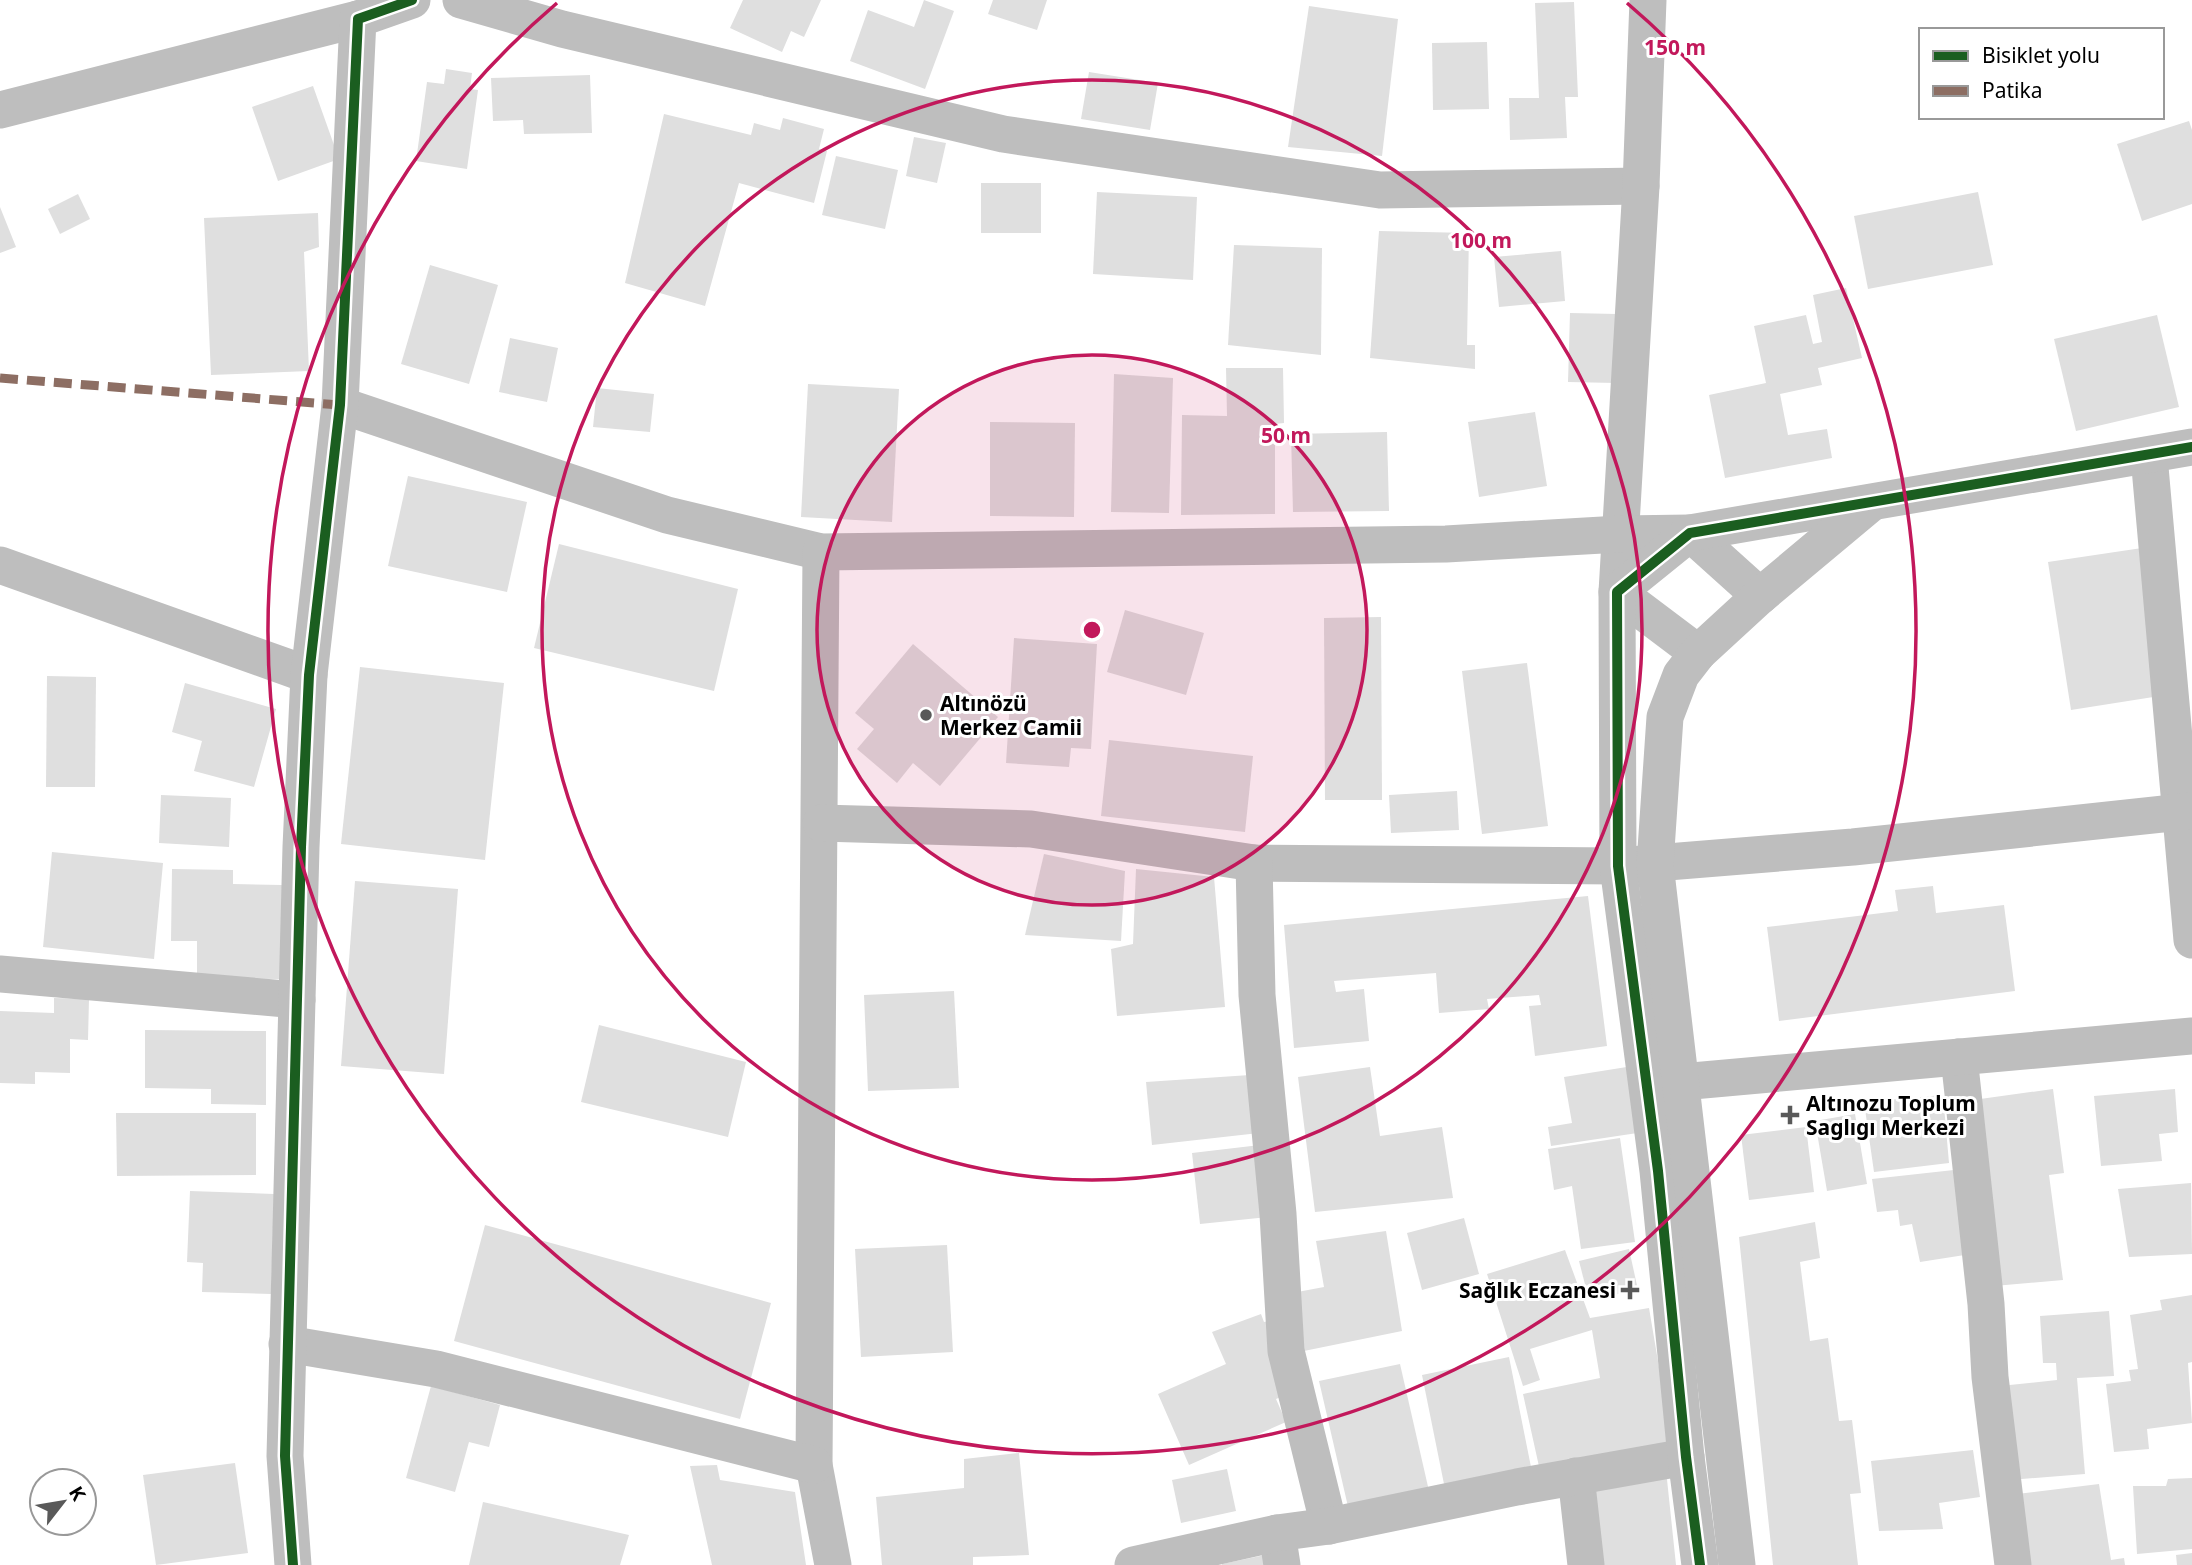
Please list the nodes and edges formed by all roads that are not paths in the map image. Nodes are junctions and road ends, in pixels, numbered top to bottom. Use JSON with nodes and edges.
{"nodes":[{"id":1,"x":412,"y":0,"type":"edge"},
{"id":2,"x":461,"y":0,"type":"edge"},
{"id":3,"x":1647,"y":0,"type":"edge"},
{"id":4,"x":523,"y":8,"type":"edge"},
{"id":5,"x":358,"y":19,"type":"junction"},
{"id":6,"x":0,"y":110,"type":"edge"},
{"id":7,"x":1641,"y":186,"type":"junction"},
{"id":8,"x":340,"y":405,"type":"junction"},
{"id":9,"x":2192,"y":447,"type":"edge"},
{"id":10,"x":2149,"y":456,"type":"junction"},
{"id":11,"x":1870,"y":503,"type":"junction"},
{"id":12,"x":1690,"y":533,"type":"junction"},
{"id":13,"x":1620,"y":534,"type":"junction"},
{"id":14,"x":821,"y":552,"type":"junction"},
{"id":15,"x":0,"y":565,"type":"edge"},
{"id":16,"x":1617,"y":592,"type":"junction"},
{"id":17,"x":1760,"y":596,"type":"junction"},
{"id":18,"x":1698,"y":653,"type":"junction"},
{"id":19,"x":309,"y":675,"type":"junction"},
{"id":20,"x":2186,"y":812,"type":"edge"},
{"id":21,"x":821,"y":823,"type":"junction"},
{"id":22,"x":1254,"y":863,"type":"junction"},
{"id":23,"x":1655,"y":864,"type":"junction"},
{"id":24,"x":1618,"y":866,"type":"junction"},
{"id":25,"x":2192,"y":940,"type":"edge"},
{"id":26,"x":0,"y":974,"type":"edge"},
{"id":27,"x":297,"y":1000,"type":"junction"},
{"id":28,"x":2192,"y":1036,"type":"edge"},
{"id":29,"x":1959,"y":1057,"type":"junction"},
{"id":30,"x":1681,"y":1082,"type":"junction"},
{"id":31,"x":286,"y":1344,"type":"junction"},
{"id":32,"x":1686,"y":1457,"type":"junction"},
{"id":33,"x":814,"y":1465,"type":"junction"},
{"id":34,"x":1576,"y":1476,"type":"junction"},
{"id":35,"x":1329,"y":1526,"type":"junction"},
{"id":36,"x":1279,"y":1549,"type":"edge"},
{"id":37,"x":293,"y":1565,"type":"edge"},
{"id":38,"x":833,"y":1565,"type":"edge"},
{"id":39,"x":1133,"y":1565,"type":"edge"},
{"id":40,"x":1587,"y":1565,"type":"edge"},
{"id":41,"x":1700,"y":1565,"type":"edge"},
{"id":42,"x":1737,"y":1565,"type":"edge"},
{"id":43,"x":2013,"y":1565,"type":"edge"}],
"edges":[{"from":1,"to":5,"type":"street"},
{"from":2,"to":4,"type":"street"},
{"from":3,"to":7,"type":"street"},
{"from":4,"to":7,"type":"street"},
{"from":5,"to":6,"type":"street"},
{"from":5,"to":8,"type":"street"},
{"from":7,"to":13,"type":"street"},
{"from":8,"to":14,"type":"street"},
{"from":8,"to":19,"type":"street"},
{"from":9,"to":10,"type":"street"},
{"from":10,"to":11,"type":"street"},
{"from":10,"to":20,"type":"street"},
{"from":11,"to":12,"type":"street"},
{"from":11,"to":17,"type":"street"},
{"from":12,"to":13,"type":"street"},
{"from":12,"to":16,"type":"street"},
{"from":12,"to":17,"type":"street"},
{"from":13,"to":14,"type":"street"},
{"from":13,"to":16,"type":"street"},
{"from":14,"to":21,"type":"street"},
{"from":15,"to":19,"type":"street"},
{"from":16,"to":18,"type":"street"},
{"from":16,"to":24,"type":"street"},
{"from":17,"to":18,"type":"street"},
{"from":18,"to":23,"type":"street"},
{"from":19,"to":27,"type":"street"},
{"from":20,"to":23,"type":"street"},
{"from":20,"to":25,"type":"street"},
{"from":21,"to":22,"type":"street"},
{"from":21,"to":33,"type":"street"},
{"from":22,"to":24,"type":"street"},
{"from":22,"to":35,"type":"street"},
{"from":23,"to":24,"type":"street"},
{"from":23,"to":30,"type":"street"},
{"from":24,"to":32,"type":"street"},
{"from":26,"to":27,"type":"street"},
{"from":27,"to":31,"type":"street"},
{"from":28,"to":29,"type":"street"},
{"from":29,"to":30,"type":"street"},
{"from":29,"to":43,"type":"street"},
{"from":30,"to":42,"type":"street"},
{"from":31,"to":33,"type":"street"},
{"from":31,"to":37,"type":"street"},
{"from":32,"to":34,"type":"street"},
{"from":32,"to":41,"type":"street"},
{"from":33,"to":38,"type":"street"},
{"from":34,"to":35,"type":"street"},
{"from":34,"to":40,"type":"street"},
{"from":35,"to":36,"type":"street"},
{"from":36,"to":39,"type":"street"}]}
